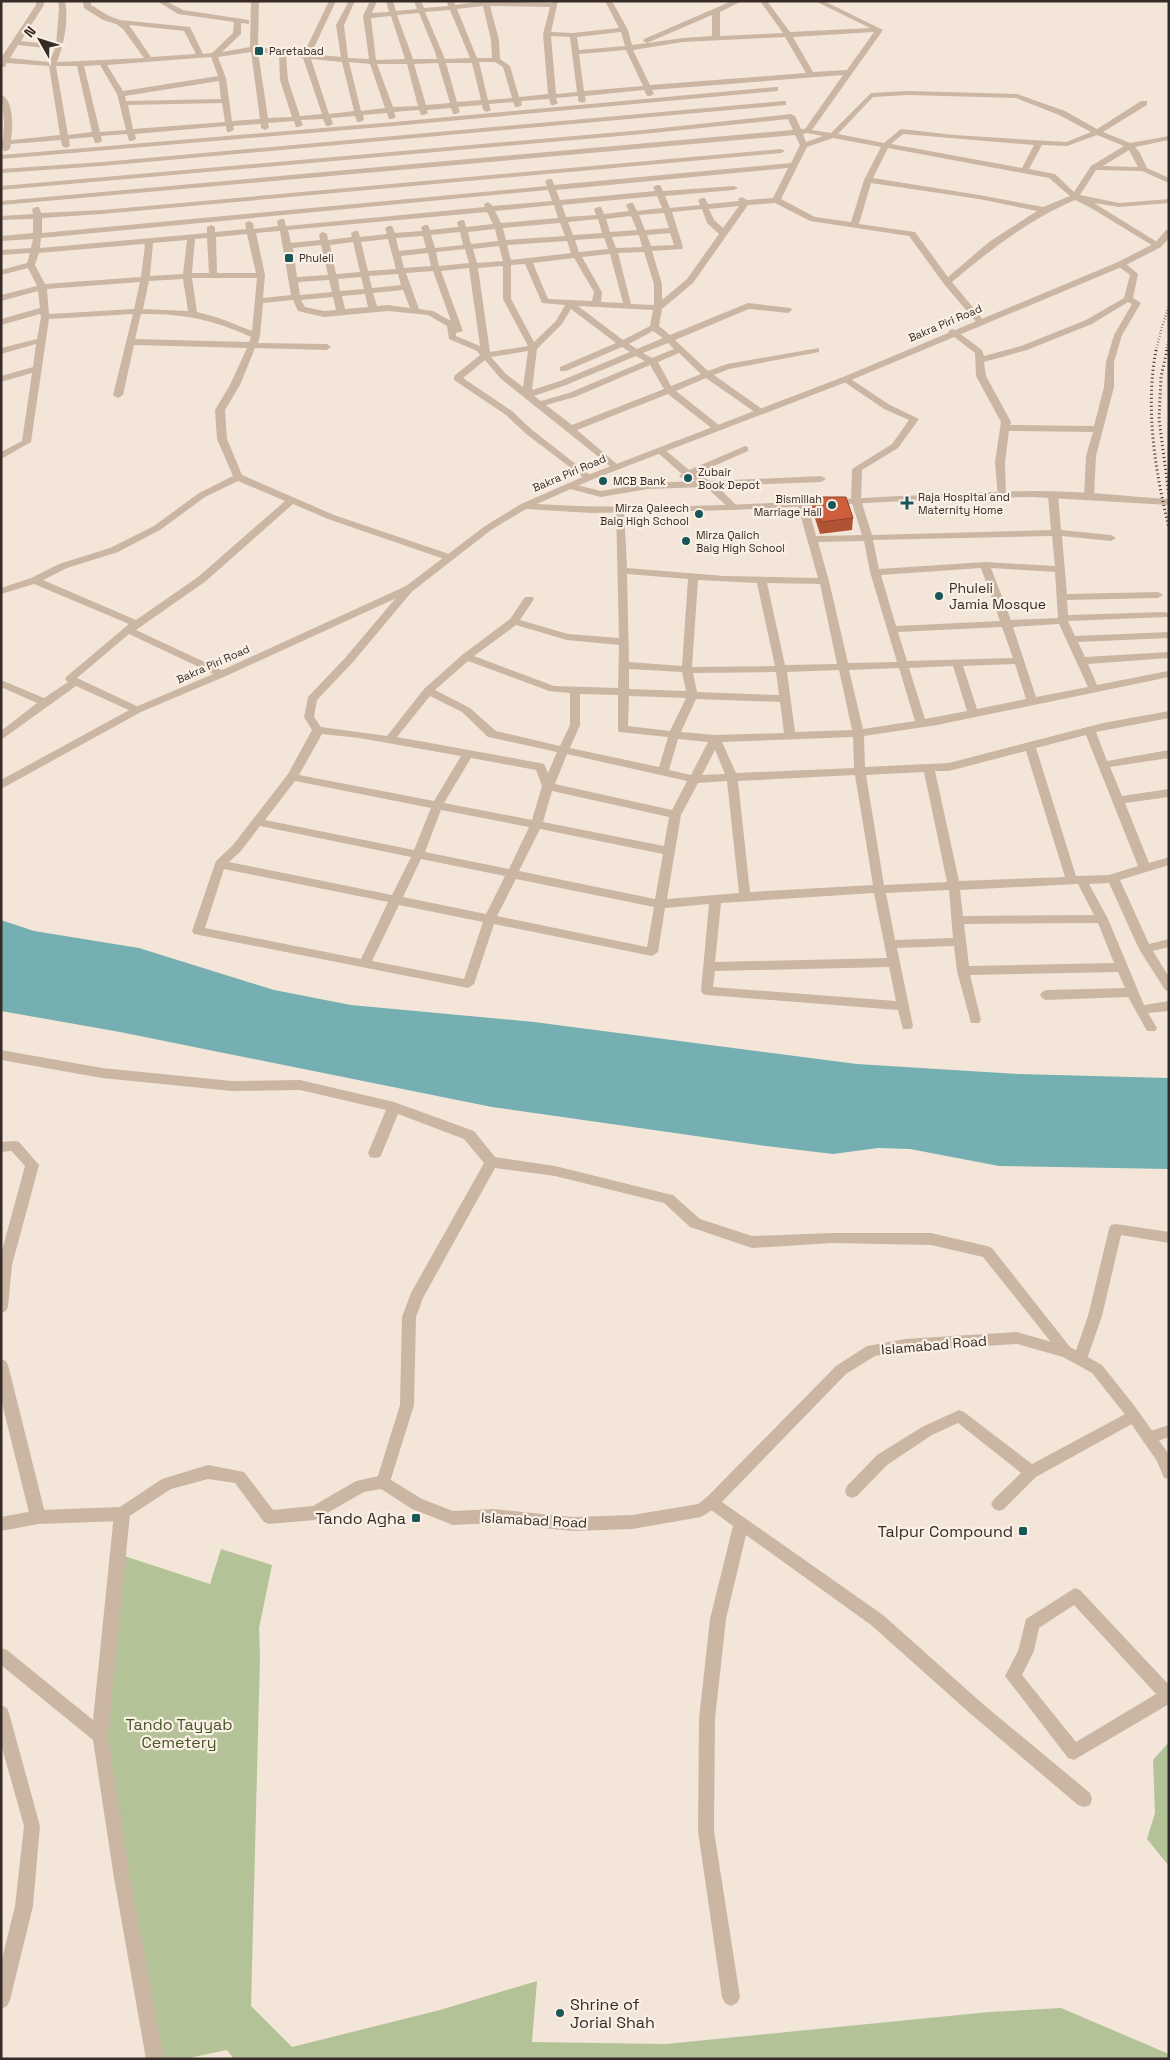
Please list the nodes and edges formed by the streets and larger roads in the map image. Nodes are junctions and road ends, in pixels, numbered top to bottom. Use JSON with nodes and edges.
{"nodes":[{"id":1,"x":39,"y":1,"type":"edge"},
{"id":2,"x":61,"y":1,"type":"edge"},
{"id":3,"x":87,"y":1,"type":"edge"},
{"id":4,"x":160,"y":1,"type":"edge"},
{"id":5,"x":255,"y":1,"type":"edge"},
{"id":6,"x":333,"y":1,"type":"edge"},
{"id":7,"x":374,"y":1,"type":"edge"},
{"id":8,"x":389,"y":1,"type":"edge"},
{"id":9,"x":418,"y":1,"type":"edge"},
{"id":10,"x":608,"y":1,"type":"edge"},
{"id":11,"x":739,"y":1,"type":"edge"},
{"id":12,"x":763,"y":1,"type":"edge"},
{"id":13,"x":818,"y":1,"type":"edge"},
{"id":14,"x":352,"y":2,"type":"edge"},
{"id":15,"x":485,"y":3,"type":"edge"},
{"id":16,"x":554,"y":3,"type":"edge"},
{"id":17,"x":451,"y":4,"type":"edge"},
{"id":18,"x":422,"y":10,"type":"junction"},
{"id":19,"x":716,"y":12,"type":"junction"},
{"id":20,"x":394,"y":14,"type":"junction"},
{"id":21,"x":367,"y":16,"type":"junction"},
{"id":22,"x":238,"y":21,"type":"junction"},
{"id":23,"x":119,"y":22,"type":"junction"},
{"id":24,"x":254,"y":24,"type":"junction"},
{"id":25,"x":624,"y":30,"type":"junction"},
{"id":26,"x":880,"y":30,"type":"junction"},
{"id":27,"x":547,"y":34,"type":"junction"},
{"id":28,"x":573,"y":35,"type":"junction"},
{"id":29,"x":788,"y":35,"type":"junction"},
{"id":30,"x":716,"y":38,"type":"junction"},
{"id":31,"x":15,"y":43,"type":"junction"},
{"id":32,"x":59,"y":47,"type":"junction"},
{"id":33,"x":629,"y":48,"type":"junction"},
{"id":34,"x":254,"y":49,"type":"junction"},
{"id":35,"x":282,"y":52,"type":"junction"},
{"id":36,"x":576,"y":52,"type":"junction"},
{"id":37,"x":214,"y":55,"type":"junction"},
{"id":38,"x":201,"y":56,"type":"junction"},
{"id":39,"x":306,"y":56,"type":"junction"},
{"id":40,"x":148,"y":60,"type":"junction"},
{"id":41,"x":345,"y":60,"type":"junction"},
{"id":42,"x":496,"y":60,"type":"junction"},
{"id":43,"x":475,"y":61,"type":"junction"},
{"id":44,"x":2,"y":62,"type":"edge"},
{"id":45,"x":373,"y":62,"type":"junction"},
{"id":46,"x":410,"y":62,"type":"junction"},
{"id":47,"x":441,"y":62,"type":"junction"},
{"id":48,"x":102,"y":63,"type":"junction"},
{"id":49,"x":52,"y":64,"type":"junction"},
{"id":50,"x":80,"y":64,"type":"junction"},
{"id":51,"x":850,"y":72,"type":"junction"},
{"id":52,"x":811,"y":75,"type":"junction"},
{"id":53,"x":768,"y":77,"type":"junction"},
{"id":54,"x":222,"y":78,"type":"junction"},
{"id":55,"x":733,"y":80,"type":"junction"},
{"id":56,"x":677,"y":85,"type":"junction"},
{"id":57,"x":646,"y":88,"type":"junction"},
{"id":58,"x":775,"y":89,"type":"junction"},
{"id":59,"x":615,"y":91,"type":"junction"},
{"id":60,"x":744,"y":92,"type":"junction"},
{"id":61,"x":121,"y":94,"type":"junction"},
{"id":62,"x":581,"y":94,"type":"junction"},
{"id":63,"x":1,"y":96,"type":"edge"},
{"id":64,"x":552,"y":96,"type":"junction"},
{"id":65,"x":516,"y":98,"type":"junction"},
{"id":66,"x":684,"y":98,"type":"junction"},
{"id":67,"x":654,"y":100,"type":"junction"},
{"id":68,"x":226,"y":101,"type":"junction"},
{"id":69,"x":484,"y":102,"type":"junction"},
{"id":70,"x":123,"y":103,"type":"junction"},
{"id":71,"x":783,"y":103,"type":"junction"},
{"id":72,"x":1144,"y":103,"type":"dead end"},
{"id":73,"x":621,"y":104,"type":"junction"},
{"id":74,"x":453,"y":105,"type":"junction"},
{"id":75,"x":754,"y":106,"type":"junction"},
{"id":76,"x":583,"y":107,"type":"junction"},
{"id":77,"x":421,"y":108,"type":"junction"},
{"id":78,"x":389,"y":109,"type":"junction"},
{"id":79,"x":556,"y":110,"type":"junction"},
{"id":80,"x":692,"y":112,"type":"junction"},
{"id":81,"x":356,"y":113,"type":"junction"},
{"id":82,"x":520,"y":113,"type":"junction"},
{"id":83,"x":489,"y":115,"type":"junction"},
{"id":84,"x":662,"y":115,"type":"junction"},
{"id":85,"x":327,"y":116,"type":"junction"},
{"id":86,"x":791,"y":116,"type":"junction"},
{"id":87,"x":458,"y":118,"type":"junction"},
{"id":88,"x":627,"y":118,"type":"junction"},
{"id":89,"x":298,"y":119,"type":"junction"},
{"id":90,"x":762,"y":120,"type":"junction"},
{"id":91,"x":263,"y":121,"type":"junction"},
{"id":92,"x":427,"y":121,"type":"junction"},
{"id":93,"x":590,"y":121,"type":"junction"},
{"id":94,"x":561,"y":123,"type":"junction"},
{"id":95,"x":230,"y":124,"type":"junction"},
{"id":96,"x":394,"y":124,"type":"junction"},
{"id":97,"x":198,"y":126,"type":"junction"},
{"id":98,"x":362,"y":126,"type":"junction"},
{"id":99,"x":527,"y":126,"type":"junction"},
{"id":100,"x":699,"y":126,"type":"junction"},
{"id":101,"x":168,"y":128,"type":"junction"},
{"id":102,"x":330,"y":129,"type":"junction"},
{"id":103,"x":668,"y":129,"type":"junction"},
{"id":104,"x":496,"y":130,"type":"junction"},
{"id":105,"x":131,"y":131,"type":"junction"},
{"id":106,"x":803,"y":131,"type":"junction"},
{"id":107,"x":300,"y":132,"type":"junction"},
{"id":108,"x":632,"y":132,"type":"junction"},
{"id":109,"x":1097,"y":132,"type":"junction"},
{"id":110,"x":464,"y":133,"type":"junction"},
{"id":111,"x":96,"y":134,"type":"junction"},
{"id":112,"x":770,"y":134,"type":"junction"},
{"id":113,"x":266,"y":135,"type":"junction"},
{"id":114,"x":432,"y":135,"type":"junction"},
{"id":115,"x":598,"y":135,"type":"junction"},
{"id":116,"x":832,"y":136,"type":"junction"},
{"id":117,"x":65,"y":137,"type":"junction"},
{"id":118,"x":567,"y":137,"type":"junction"},
{"id":119,"x":231,"y":138,"type":"junction"},
{"id":120,"x":398,"y":138,"type":"junction"},
{"id":121,"x":1169,"y":138,"type":"edge"},
{"id":122,"x":201,"y":140,"type":"junction"},
{"id":123,"x":367,"y":140,"type":"junction"},
{"id":124,"x":532,"y":141,"type":"junction"},
{"id":125,"x":709,"y":141,"type":"junction"},
{"id":126,"x":4,"y":142,"type":"edge"},
{"id":127,"x":168,"y":142,"type":"junction"},
{"id":128,"x":335,"y":143,"type":"junction"},
{"id":129,"x":500,"y":144,"type":"junction"},
{"id":130,"x":676,"y":144,"type":"junction"},
{"id":131,"x":1039,"y":144,"type":"junction"},
{"id":132,"x":134,"y":145,"type":"junction"},
{"id":133,"x":804,"y":145,"type":"junction"},
{"id":134,"x":886,"y":145,"type":"junction"},
{"id":135,"x":302,"y":146,"type":"junction"},
{"id":136,"x":1131,"y":146,"type":"junction"},
{"id":137,"x":470,"y":147,"type":"junction"},
{"id":138,"x":640,"y":147,"type":"junction"},
{"id":139,"x":100,"y":149,"type":"junction"},
{"id":140,"x":268,"y":149,"type":"junction"},
{"id":141,"x":437,"y":149,"type":"junction"},
{"id":142,"x":604,"y":150,"type":"junction"},
{"id":143,"x":66,"y":151,"type":"junction"},
{"id":144,"x":781,"y":151,"type":"junction"},
{"id":145,"x":234,"y":152,"type":"junction"},
{"id":146,"x":402,"y":153,"type":"junction"},
{"id":147,"x":574,"y":153,"type":"junction"},
{"id":148,"x":206,"y":154,"type":"junction"},
{"id":149,"x":370,"y":155,"type":"junction"},
{"id":150,"x":539,"y":156,"type":"junction"},
{"id":151,"x":718,"y":156,"type":"junction"},
{"id":152,"x":2,"y":157,"type":"edge"},
{"id":153,"x":168,"y":158,"type":"junction"},
{"id":154,"x":338,"y":158,"type":"junction"},
{"id":155,"x":507,"y":159,"type":"junction"},
{"id":156,"x":306,"y":160,"type":"junction"},
{"id":157,"x":684,"y":160,"type":"junction"},
{"id":158,"x":136,"y":161,"type":"junction"},
{"id":159,"x":476,"y":162,"type":"junction"},
{"id":160,"x":646,"y":163,"type":"junction"},
{"id":161,"x":102,"y":164,"type":"junction"},
{"id":162,"x":272,"y":164,"type":"junction"},
{"id":163,"x":441,"y":165,"type":"junction"},
{"id":164,"x":793,"y":165,"type":"junction"},
{"id":165,"x":68,"y":166,"type":"junction"},
{"id":166,"x":614,"y":166,"type":"junction"},
{"id":167,"x":236,"y":167,"type":"junction"},
{"id":168,"x":407,"y":168,"type":"junction"},
{"id":169,"x":1094,"y":168,"type":"junction"},
{"id":170,"x":205,"y":169,"type":"junction"},
{"id":171,"x":580,"y":169,"type":"junction"},
{"id":172,"x":1143,"y":169,"type":"junction"},
{"id":173,"x":4,"y":170,"type":"edge"},
{"id":174,"x":373,"y":171,"type":"junction"},
{"id":175,"x":1024,"y":171,"type":"junction"},
{"id":176,"x":170,"y":172,"type":"junction"},
{"id":177,"x":545,"y":172,"type":"junction"},
{"id":178,"x":725,"y":172,"type":"junction"},
{"id":179,"x":341,"y":174,"type":"junction"},
{"id":180,"x":690,"y":174,"type":"junction"},
{"id":181,"x":512,"y":175,"type":"junction"},
{"id":182,"x":136,"y":176,"type":"junction"},
{"id":183,"x":308,"y":177,"type":"junction"},
{"id":184,"x":481,"y":177,"type":"junction"},
{"id":185,"x":654,"y":177,"type":"junction"},
{"id":186,"x":102,"y":179,"type":"junction"},
{"id":187,"x":1168,"y":179,"type":"edge"},
{"id":188,"x":274,"y":180,"type":"junction"},
{"id":189,"x":620,"y":180,"type":"junction"},
{"id":190,"x":868,"y":180,"type":"junction"},
{"id":191,"x":448,"y":181,"type":"junction"},
{"id":192,"x":69,"y":182,"type":"junction"},
{"id":193,"x":237,"y":183,"type":"junction"},
{"id":194,"x":413,"y":184,"type":"junction"},
{"id":195,"x":586,"y":184,"type":"junction"},
{"id":196,"x":22,"y":186,"type":"junction"},
{"id":197,"x":205,"y":186,"type":"junction"},
{"id":198,"x":552,"y":187,"type":"junction"},
{"id":199,"x":1,"y":188,"type":"edge"},
{"id":200,"x":171,"y":188,"type":"junction"},
{"id":201,"x":378,"y":188,"type":"junction"},
{"id":202,"x":734,"y":188,"type":"junction"},
{"id":203,"x":345,"y":190,"type":"junction"},
{"id":204,"x":519,"y":190,"type":"junction"},
{"id":205,"x":697,"y":190,"type":"junction"},
{"id":206,"x":135,"y":192,"type":"junction"},
{"id":207,"x":313,"y":193,"type":"junction"},
{"id":208,"x":658,"y":193,"type":"junction"},
{"id":209,"x":484,"y":194,"type":"junction"},
{"id":210,"x":99,"y":196,"type":"junction"},
{"id":211,"x":275,"y":196,"type":"junction"},
{"id":212,"x":452,"y":196,"type":"junction"},
{"id":213,"x":626,"y":196,"type":"junction"},
{"id":214,"x":1075,"y":197,"type":"junction"},
{"id":215,"x":68,"y":198,"type":"junction"},
{"id":216,"x":240,"y":199,"type":"junction"},
{"id":217,"x":417,"y":199,"type":"junction"},
{"id":218,"x":594,"y":199,"type":"junction"},
{"id":219,"x":776,"y":200,"type":"junction"},
{"id":220,"x":33,"y":201,"type":"junction"},
{"id":221,"x":1169,"y":201,"type":"edge"},
{"id":222,"x":1,"y":203,"type":"edge"},
{"id":223,"x":208,"y":203,"type":"junction"},
{"id":224,"x":383,"y":203,"type":"junction"},
{"id":225,"x":558,"y":203,"type":"junction"},
{"id":226,"x":745,"y":203,"type":"junction"},
{"id":227,"x":174,"y":205,"type":"junction"},
{"id":228,"x":348,"y":205,"type":"junction"},
{"id":229,"x":524,"y":206,"type":"junction"},
{"id":230,"x":705,"y":207,"type":"junction"},
{"id":231,"x":137,"y":208,"type":"junction"},
{"id":232,"x":316,"y":208,"type":"junction"},
{"id":233,"x":490,"y":209,"type":"junction"},
{"id":234,"x":667,"y":210,"type":"junction"},
{"id":235,"x":1044,"y":210,"type":"junction"},
{"id":236,"x":102,"y":212,"type":"junction"},
{"id":237,"x":279,"y":212,"type":"junction"},
{"id":238,"x":457,"y":213,"type":"junction"},
{"id":239,"x":634,"y":213,"type":"junction"},
{"id":240,"x":70,"y":214,"type":"junction"},
{"id":241,"x":246,"y":215,"type":"junction"},
{"id":242,"x":38,"y":216,"type":"junction"},
{"id":243,"x":422,"y":216,"type":"junction"},
{"id":244,"x":600,"y":216,"type":"junction"},
{"id":245,"x":1,"y":218,"type":"edge"},
{"id":246,"x":210,"y":219,"type":"junction"},
{"id":247,"x":563,"y":219,"type":"junction"},
{"id":248,"x":388,"y":220,"type":"junction"},
{"id":249,"x":177,"y":222,"type":"junction"},
{"id":250,"x":353,"y":223,"type":"junction"},
{"id":251,"x":528,"y":223,"type":"junction"},
{"id":252,"x":855,"y":224,"type":"junction"},
{"id":253,"x":141,"y":225,"type":"junction"},
{"id":254,"x":321,"y":225,"type":"junction"},
{"id":255,"x":498,"y":226,"type":"junction"},
{"id":256,"x":104,"y":228,"type":"junction"},
{"id":257,"x":283,"y":228,"type":"junction"},
{"id":258,"x":463,"y":229,"type":"junction"},
{"id":259,"x":674,"y":230,"type":"junction"},
{"id":260,"x":252,"y":231,"type":"junction"},
{"id":261,"x":72,"y":232,"type":"junction"},
{"id":262,"x":642,"y":232,"type":"junction"},
{"id":263,"x":1169,"y":232,"type":"edge"},
{"id":264,"x":427,"y":233,"type":"junction"},
{"id":265,"x":724,"y":234,"type":"junction"},
{"id":266,"x":36,"y":235,"type":"junction"},
{"id":267,"x":212,"y":235,"type":"junction"},
{"id":268,"x":607,"y":235,"type":"junction"},
{"id":269,"x":391,"y":236,"type":"junction"},
{"id":270,"x":191,"y":237,"type":"junction"},
{"id":271,"x":571,"y":238,"type":"junction"},
{"id":272,"x":1,"y":239,"type":"edge"},
{"id":273,"x":175,"y":239,"type":"junction"},
{"id":274,"x":356,"y":240,"type":"junction"},
{"id":275,"x":536,"y":240,"type":"junction"},
{"id":276,"x":144,"y":242,"type":"junction"},
{"id":277,"x":324,"y":242,"type":"junction"},
{"id":278,"x":503,"y":243,"type":"junction"},
{"id":279,"x":106,"y":245,"type":"junction"},
{"id":280,"x":1158,"y":245,"type":"junction"},
{"id":281,"x":288,"y":246,"type":"junction"},
{"id":282,"x":468,"y":247,"type":"junction"},
{"id":283,"x":69,"y":248,"type":"junction"},
{"id":284,"x":647,"y":249,"type":"junction"},
{"id":285,"x":36,"y":250,"type":"junction"},
{"id":286,"x":432,"y":250,"type":"junction"},
{"id":287,"x":613,"y":251,"type":"junction"},
{"id":288,"x":1,"y":253,"type":"edge"},
{"id":289,"x":396,"y":254,"type":"junction"},
{"id":290,"x":576,"y":255,"type":"junction"},
{"id":291,"x":542,"y":259,"type":"junction"},
{"id":292,"x":507,"y":261,"type":"junction"},
{"id":293,"x":528,"y":261,"type":"junction"},
{"id":294,"x":472,"y":264,"type":"junction"},
{"id":295,"x":1121,"y":264,"type":"junction"},
{"id":296,"x":31,"y":265,"type":"junction"},
{"id":297,"x":436,"y":269,"type":"junction"},
{"id":298,"x":401,"y":272,"type":"junction"},
{"id":299,"x":1,"y":273,"type":"edge"},
{"id":300,"x":365,"y":274,"type":"junction"},
{"id":301,"x":213,"y":275,"type":"junction"},
{"id":302,"x":261,"y":275,"type":"junction"},
{"id":303,"x":187,"y":276,"type":"junction"},
{"id":304,"x":332,"y":277,"type":"junction"},
{"id":305,"x":145,"y":280,"type":"junction"},
{"id":306,"x":293,"y":280,"type":"junction"},
{"id":307,"x":948,"y":282,"type":"junction"},
{"id":308,"x":42,"y":287,"type":"junction"},
{"id":309,"x":407,"y":287,"type":"junction"},
{"id":310,"x":370,"y":291,"type":"junction"},
{"id":311,"x":338,"y":294,"type":"junction"},
{"id":312,"x":1,"y":298,"type":"edge"},
{"id":313,"x":296,"y":298,"type":"junction"},
{"id":314,"x":1128,"y":299,"type":"junction"},
{"id":315,"x":259,"y":301,"type":"junction"},
{"id":316,"x":570,"y":304,"type":"junction"},
{"id":317,"x":596,"y":305,"type":"junction"},
{"id":318,"x":628,"y":306,"type":"junction"},
{"id":319,"x":658,"y":308,"type":"junction"},
{"id":320,"x":373,"y":310,"type":"junction"},
{"id":321,"x":788,"y":310,"type":"dead end"},
{"id":322,"x":416,"y":311,"type":"junction"},
{"id":323,"x":138,"y":312,"type":"junction"},
{"id":324,"x":341,"y":312,"type":"junction"},
{"id":325,"x":45,"y":313,"type":"junction"},
{"id":326,"x":193,"y":314,"type":"junction"},
{"id":327,"x":980,"y":321,"type":"junction"},
{"id":328,"x":1,"y":322,"type":"edge"},
{"id":329,"x":654,"y":327,"type":"junction"},
{"id":330,"x":952,"y":332,"type":"junction"},
{"id":331,"x":256,"y":336,"type":"junction"},
{"id":332,"x":671,"y":338,"type":"junction"},
{"id":333,"x":42,"y":340,"type":"junction"},
{"id":334,"x":131,"y":342,"type":"junction"},
{"id":335,"x":463,"y":342,"type":"junction"},
{"id":336,"x":622,"y":344,"type":"junction"},
{"id":337,"x":252,"y":345,"type":"junction"},
{"id":338,"x":327,"y":347,"type":"dead end"},
{"id":339,"x":533,"y":348,"type":"junction"},
{"id":340,"x":679,"y":350,"type":"junction"},
{"id":341,"x":816,"y":350,"type":"dead end"},
{"id":342,"x":1,"y":351,"type":"edge"},
{"id":343,"x":638,"y":352,"type":"junction"},
{"id":344,"x":486,"y":355,"type":"junction"},
{"id":345,"x":981,"y":360,"type":"junction"},
{"id":346,"x":653,"y":362,"type":"junction"},
{"id":347,"x":37,"y":369,"type":"junction"},
{"id":348,"x":563,"y":369,"type":"dead end"},
{"id":349,"x":707,"y":375,"type":"junction"},
{"id":350,"x":1,"y":379,"type":"edge"},
{"id":351,"x":846,"y":379,"type":"junction"},
{"id":352,"x":669,"y":390,"type":"junction"},
{"id":353,"x":118,"y":395,"type":"dead end"},
{"id":354,"x":527,"y":395,"type":"junction"},
{"id":355,"x":540,"y":404,"type":"junction"},
{"id":356,"x":759,"y":412,"type":"junction"},
{"id":357,"x":717,"y":428,"type":"junction"},
{"id":358,"x":1006,"y":428,"type":"junction"},
{"id":359,"x":571,"y":429,"type":"junction"},
{"id":360,"x":1098,"y":429,"type":"junction"},
{"id":361,"x":744,"y":449,"type":"dead end"},
{"id":362,"x":660,"y":451,"type":"junction"},
{"id":363,"x":1,"y":456,"type":"edge"},
{"id":364,"x":616,"y":467,"type":"junction"},
{"id":365,"x":688,"y":474,"type":"junction"},
{"id":366,"x":238,"y":477,"type":"junction"},
{"id":367,"x":588,"y":478,"type":"junction"},
{"id":368,"x":822,"y":479,"type":"dead end"},
{"id":369,"x":708,"y":484,"type":"junction"},
{"id":370,"x":663,"y":485,"type":"junction"},
{"id":371,"x":569,"y":486,"type":"junction"},
{"id":372,"x":1053,"y":494,"type":"junction"},
{"id":373,"x":1001,"y":495,"type":"junction"},
{"id":374,"x":1090,"y":496,"type":"junction"},
{"id":375,"x":292,"y":500,"type":"junction"},
{"id":376,"x":856,"y":500,"type":"junction"},
{"id":377,"x":1169,"y":502,"type":"edge"},
{"id":378,"x":802,"y":503,"type":"junction"},
{"id":379,"x":524,"y":506,"type":"junction"},
{"id":380,"x":733,"y":507,"type":"junction"},
{"id":381,"x":619,"y":509,"type":"junction"},
{"id":382,"x":1057,"y":533,"type":"junction"},
{"id":383,"x":868,"y":538,"type":"junction"},
{"id":384,"x":1111,"y":538,"type":"dead end"},
{"id":385,"x":812,"y":539,"type":"junction"},
{"id":386,"x":448,"y":557,"type":"junction"},
{"id":387,"x":985,"y":565,"type":"junction"},
{"id":388,"x":1060,"y":569,"type":"junction"},
{"id":389,"x":622,"y":571,"type":"junction"},
{"id":390,"x":875,"y":572,"type":"junction"},
{"id":391,"x":693,"y":576,"type":"junction"},
{"id":392,"x":762,"y":579,"type":"junction"},
{"id":393,"x":36,"y":580,"type":"junction"},
{"id":394,"x":824,"y":581,"type":"junction"},
{"id":395,"x":410,"y":588,"type":"junction"},
{"id":396,"x":1,"y":591,"type":"edge"},
{"id":397,"x":1158,"y":595,"type":"dead end"},
{"id":398,"x":1062,"y":597,"type":"junction"},
{"id":399,"x":530,"y":599,"type":"dead end"},
{"id":400,"x":1164,"y":615,"type":"dead end"},
{"id":401,"x":1063,"y":619,"type":"junction"},
{"id":402,"x":514,"y":621,"type":"junction"},
{"id":403,"x":1006,"y":622,"type":"junction"},
{"id":404,"x":132,"y":627,"type":"junction"},
{"id":405,"x":892,"y":629,"type":"junction"},
{"id":406,"x":1169,"y":635,"type":"edge"},
{"id":407,"x":1071,"y":639,"type":"junction"},
{"id":408,"x":623,"y":642,"type":"junction"},
{"id":409,"x":1169,"y":655,"type":"edge"},
{"id":410,"x":466,"y":656,"type":"junction"},
{"id":411,"x":1081,"y":660,"type":"junction"},
{"id":412,"x":1020,"y":661,"type":"junction"},
{"id":413,"x":957,"y":663,"type":"junction"},
{"id":414,"x":623,"y":665,"type":"junction"},
{"id":415,"x":903,"y":665,"type":"junction"},
{"id":416,"x":843,"y":667,"type":"junction"},
{"id":417,"x":687,"y":669,"type":"junction"},
{"id":418,"x":781,"y":669,"type":"junction"},
{"id":419,"x":222,"y":674,"type":"junction"},
{"id":420,"x":1168,"y":674,"type":"edge"},
{"id":421,"x":1,"y":682,"type":"edge"},
{"id":422,"x":75,"y":682,"type":"junction"},
{"id":423,"x":1094,"y":689,"type":"junction"},
{"id":424,"x":575,"y":690,"type":"junction"},
{"id":425,"x":428,"y":691,"type":"junction"},
{"id":426,"x":623,"y":693,"type":"junction"},
{"id":427,"x":692,"y":696,"type":"junction"},
{"id":428,"x":785,"y":699,"type":"junction"},
{"id":429,"x":1032,"y":701,"type":"junction"},
{"id":430,"x":45,"y":702,"type":"junction"},
{"id":431,"x":137,"y":710,"type":"junction"},
{"id":432,"x":973,"y":714,"type":"junction"},
{"id":433,"x":1169,"y":714,"type":"edge"},
{"id":434,"x":921,"y":724,"type":"junction"},
{"id":435,"x":318,"y":730,"type":"junction"},
{"id":436,"x":1090,"y":730,"type":"junction"},
{"id":437,"x":858,"y":733,"type":"junction"},
{"id":438,"x":674,"y":734,"type":"junction"},
{"id":439,"x":790,"y":736,"type":"junction"},
{"id":440,"x":1,"y":737,"type":"edge"},
{"id":441,"x":715,"y":739,"type":"junction"},
{"id":442,"x":390,"y":740,"type":"junction"},
{"id":443,"x":1030,"y":746,"type":"junction"},
{"id":444,"x":565,"y":750,"type":"junction"},
{"id":445,"x":468,"y":754,"type":"junction"},
{"id":446,"x":1169,"y":754,"type":"edge"},
{"id":447,"x":1103,"y":765,"type":"junction"},
{"id":448,"x":929,"y":768,"type":"junction"},
{"id":449,"x":860,"y":771,"type":"junction"},
{"id":450,"x":663,"y":772,"type":"junction"},
{"id":451,"x":732,"y":777,"type":"junction"},
{"id":452,"x":292,"y":778,"type":"junction"},
{"id":453,"x":694,"y":779,"type":"junction"},
{"id":454,"x":1,"y":785,"type":"edge"},
{"id":455,"x":548,"y":786,"type":"junction"},
{"id":456,"x":1169,"y":793,"type":"edge"},
{"id":457,"x":1118,"y":800,"type":"junction"},
{"id":458,"x":438,"y":806,"type":"junction"},
{"id":459,"x":675,"y":815,"type":"junction"},
{"id":460,"x":257,"y":822,"type":"junction"},
{"id":461,"x":536,"y":825,"type":"junction"},
{"id":462,"x":669,"y":851,"type":"junction"},
{"id":463,"x":418,"y":854,"type":"junction"},
{"id":464,"x":1169,"y":861,"type":"edge"},
{"id":465,"x":220,"y":864,"type":"junction"},
{"id":466,"x":1145,"y":868,"type":"junction"},
{"id":467,"x":512,"y":874,"type":"junction"},
{"id":468,"x":1113,"y":878,"type":"junction"},
{"id":469,"x":1077,"y":881,"type":"junction"},
{"id":470,"x":954,"y":886,"type":"junction"},
{"id":471,"x":879,"y":889,"type":"junction"},
{"id":472,"x":745,"y":897,"type":"junction"},
{"id":473,"x":715,"y":899,"type":"junction"},
{"id":474,"x":394,"y":900,"type":"junction"},
{"id":475,"x":660,"y":904,"type":"junction"},
{"id":476,"x":490,"y":919,"type":"junction"},
{"id":477,"x":1102,"y":919,"type":"junction"},
{"id":478,"x":956,"y":920,"type":"junction"},
{"id":479,"x":961,"y":942,"type":"junction"},
{"id":480,"x":891,"y":944,"type":"junction"},
{"id":481,"x":1169,"y":944,"type":"edge"},
{"id":482,"x":1145,"y":949,"type":"junction"},
{"id":483,"x":894,"y":962,"type":"junction"},
{"id":484,"x":364,"y":964,"type":"junction"},
{"id":485,"x":709,"y":967,"type":"junction"},
{"id":486,"x":1122,"y":967,"type":"junction"},
{"id":487,"x":964,"y":971,"type":"junction"},
{"id":488,"x":1169,"y":987,"type":"edge"},
{"id":489,"x":1133,"y":992,"type":"junction"},
{"id":490,"x":1046,"y":995,"type":"dead end"},
{"id":491,"x":903,"y":1006,"type":"junction"},
{"id":492,"x":1169,"y":1006,"type":"edge"},
{"id":493,"x":1140,"y":1010,"type":"junction"},
{"id":494,"x":975,"y":1020,"type":"dead end"},
{"id":495,"x":907,"y":1026,"type":"dead end"},
{"id":496,"x":1151,"y":1028,"type":"dead end"},
{"id":497,"x":1,"y":1055,"type":"edge"},
{"id":498,"x":394,"y":1107,"type":"junction"},
{"id":499,"x":7,"y":1146,"type":"edge"},
{"id":500,"x":375,"y":1153,"type":"dead end"},
{"id":501,"x":491,"y":1162,"type":"junction"},
{"id":502,"x":1169,"y":1238,"type":"edge"},
{"id":503,"x":1,"y":1307,"type":"edge"},
{"id":504,"x":1067,"y":1352,"type":"junction"},
{"id":505,"x":1080,"y":1359,"type":"junction"},
{"id":506,"x":1,"y":1365,"type":"edge"},
{"id":507,"x":1134,"y":1416,"type":"junction"},
{"id":508,"x":1169,"y":1431,"type":"edge"},
{"id":509,"x":1149,"y":1438,"type":"junction"},
{"id":510,"x":1031,"y":1472,"type":"junction"},
{"id":511,"x":1169,"y":1473,"type":"edge"},
{"id":512,"x":383,"y":1482,"type":"junction"},
{"id":513,"x":852,"y":1491,"type":"dead end"},
{"id":514,"x":712,"y":1502,"type":"junction"},
{"id":515,"x":999,"y":1504,"type":"dead end"},
{"id":516,"x":122,"y":1514,"type":"junction"},
{"id":517,"x":38,"y":1517,"type":"junction"},
{"id":518,"x":742,"y":1523,"type":"junction"},
{"id":519,"x":1,"y":1524,"type":"edge"},
{"id":520,"x":1,"y":1655,"type":"edge"},
{"id":521,"x":1168,"y":1696,"type":"edge"},
{"id":522,"x":1,"y":1713,"type":"edge"},
{"id":523,"x":100,"y":1736,"type":"junction"},
{"id":524,"x":1084,"y":1798,"type":"dead end"},
{"id":525,"x":731,"y":1997,"type":"dead end"},
{"id":526,"x":1,"y":2000,"type":"edge"},
{"id":527,"x":155,"y":2059,"type":"edge"}],
"edges":[{"from":1,"to":31,"type":"street"},
{"from":2,"to":32,"type":"street"},
{"from":3,"to":23,"type":"street"},
{"from":4,"to":22,"type":"street"},
{"from":5,"to":24,"type":"street"},
{"from":6,"to":39,"type":"street"},
{"from":7,"to":21,"type":"street"},
{"from":8,"to":20,"type":"street"},
{"from":9,"to":18,"type":"street"},
{"from":10,"to":25,"type":"street"},
{"from":11,"to":19,"type":"street"},
{"from":12,"to":29,"type":"street"},
{"from":13,"to":26,"type":"street"},
{"from":14,"to":41,"type":"street"},
{"from":15,"to":16,"type":"street"},
{"from":15,"to":17,"type":"street"},
{"from":15,"to":42,"type":"street"},
{"from":16,"to":27,"type":"street"},
{"from":17,"to":18,"type":"street"},
{"from":17,"to":43,"type":"street"},
{"from":18,"to":20,"type":"street"},
{"from":18,"to":47,"type":"street"},
{"from":19,"to":30,"type":"street"},
{"from":19,"to":33,"type":"street"},
{"from":20,"to":21,"type":"street"},
{"from":20,"to":46,"type":"street"},
{"from":21,"to":45,"type":"street"},
{"from":22,"to":24,"type":"street"},
{"from":22,"to":37,"type":"street"},
{"from":23,"to":38,"type":"street"},
{"from":23,"to":40,"type":"street"},
{"from":24,"to":34,"type":"street"},
{"from":25,"to":28,"type":"street"},
{"from":25,"to":33,"type":"street"},
{"from":26,"to":29,"type":"street"},
{"from":26,"to":51,"type":"street"},
{"from":27,"to":28,"type":"street"},
{"from":27,"to":64,"type":"street"},
{"from":28,"to":36,"type":"street"},
{"from":29,"to":30,"type":"street"},
{"from":29,"to":52,"type":"street"},
{"from":30,"to":33,"type":"street"},
{"from":31,"to":32,"type":"street"},
{"from":31,"to":44,"type":"street"},
{"from":32,"to":49,"type":"street"},
{"from":33,"to":36,"type":"street"},
{"from":33,"to":57,"type":"street"},
{"from":34,"to":35,"type":"street"},
{"from":34,"to":37,"type":"street"},
{"from":34,"to":91,"type":"street"},
{"from":35,"to":39,"type":"street"},
{"from":35,"to":89,"type":"street"},
{"from":36,"to":62,"type":"street"},
{"from":37,"to":38,"type":"street"},
{"from":37,"to":54,"type":"street"},
{"from":38,"to":40,"type":"street"},
{"from":39,"to":41,"type":"street"},
{"from":39,"to":85,"type":"street"},
{"from":40,"to":48,"type":"street"},
{"from":41,"to":45,"type":"street"},
{"from":41,"to":81,"type":"street"},
{"from":42,"to":43,"type":"street"},
{"from":42,"to":65,"type":"street"},
{"from":43,"to":47,"type":"street"},
{"from":43,"to":69,"type":"street"},
{"from":44,"to":49,"type":"street"},
{"from":45,"to":46,"type":"street"},
{"from":45,"to":78,"type":"street"},
{"from":46,"to":47,"type":"street"},
{"from":46,"to":77,"type":"street"},
{"from":47,"to":74,"type":"street"},
{"from":48,"to":50,"type":"street"},
{"from":48,"to":61,"type":"street"},
{"from":49,"to":50,"type":"street"},
{"from":49,"to":117,"type":"street"},
{"from":50,"to":111,"type":"street"},
{"from":51,"to":52,"type":"street"},
{"from":51,"to":106,"type":"street"},
{"from":52,"to":53,"type":"street"},
{"from":53,"to":55,"type":"street"},
{"from":53,"to":58,"type":"street"},
{"from":54,"to":61,"type":"street"},
{"from":54,"to":68,"type":"street"},
{"from":55,"to":56,"type":"street"},
{"from":55,"to":60,"type":"street"},
{"from":56,"to":57,"type":"street"},
{"from":56,"to":66,"type":"street"},
{"from":57,"to":59,"type":"street"},
{"from":57,"to":67,"type":"street"},
{"from":58,"to":60,"type":"street"},
{"from":58,"to":71,"type":"street"},
{"from":59,"to":62,"type":"street"},
{"from":59,"to":73,"type":"street"},
{"from":60,"to":66,"type":"street"},
{"from":60,"to":75,"type":"street"},
{"from":61,"to":70,"type":"street"},
{"from":62,"to":64,"type":"street"},
{"from":62,"to":76,"type":"street"},
{"from":63,"to":126,"type":"street"},
{"from":64,"to":65,"type":"street"},
{"from":64,"to":79,"type":"street"},
{"from":65,"to":69,"type":"street"},
{"from":65,"to":82,"type":"street"},
{"from":66,"to":67,"type":"street"},
{"from":66,"to":80,"type":"street"},
{"from":67,"to":73,"type":"street"},
{"from":67,"to":84,"type":"street"},
{"from":68,"to":70,"type":"street"},
{"from":68,"to":95,"type":"street"},
{"from":69,"to":74,"type":"street"},
{"from":69,"to":83,"type":"street"},
{"from":70,"to":105,"type":"street"},
{"from":71,"to":75,"type":"street"},
{"from":71,"to":86,"type":"street"},
{"from":72,"to":109,"type":"street"},
{"from":73,"to":76,"type":"street"},
{"from":73,"to":88,"type":"street"},
{"from":74,"to":77,"type":"street"},
{"from":74,"to":87,"type":"street"},
{"from":75,"to":80,"type":"street"},
{"from":75,"to":90,"type":"street"},
{"from":76,"to":79,"type":"street"},
{"from":76,"to":93,"type":"street"},
{"from":77,"to":78,"type":"street"},
{"from":77,"to":92,"type":"street"},
{"from":78,"to":81,"type":"street"},
{"from":78,"to":96,"type":"street"},
{"from":79,"to":82,"type":"street"},
{"from":79,"to":94,"type":"street"},
{"from":80,"to":84,"type":"street"},
{"from":80,"to":100,"type":"street"},
{"from":81,"to":85,"type":"street"},
{"from":81,"to":98,"type":"street"},
{"from":82,"to":83,"type":"street"},
{"from":82,"to":99,"type":"street"},
{"from":83,"to":87,"type":"street"},
{"from":83,"to":104,"type":"street"},
{"from":84,"to":88,"type":"street"},
{"from":84,"to":103,"type":"street"},
{"from":85,"to":89,"type":"street"},
{"from":85,"to":102,"type":"street"},
{"from":86,"to":90,"type":"street"},
{"from":86,"to":106,"type":"street"},
{"from":87,"to":92,"type":"street"},
{"from":87,"to":110,"type":"street"},
{"from":88,"to":93,"type":"street"},
{"from":88,"to":108,"type":"street"},
{"from":89,"to":91,"type":"street"},
{"from":89,"to":107,"type":"street"},
{"from":90,"to":100,"type":"street"},
{"from":90,"to":112,"type":"street"},
{"from":91,"to":95,"type":"street"},
{"from":91,"to":113,"type":"street"},
{"from":92,"to":96,"type":"street"},
{"from":92,"to":114,"type":"street"},
{"from":93,"to":94,"type":"street"},
{"from":93,"to":115,"type":"street"},
{"from":94,"to":99,"type":"street"},
{"from":94,"to":118,"type":"street"},
{"from":95,"to":97,"type":"street"},
{"from":95,"to":119,"type":"street"},
{"from":96,"to":98,"type":"street"},
{"from":96,"to":120,"type":"street"},
{"from":97,"to":101,"type":"street"},
{"from":97,"to":122,"type":"street"},
{"from":98,"to":102,"type":"street"},
{"from":98,"to":123,"type":"street"},
{"from":99,"to":104,"type":"street"},
{"from":99,"to":124,"type":"street"},
{"from":100,"to":103,"type":"street"},
{"from":100,"to":125,"type":"street"},
{"from":101,"to":105,"type":"street"},
{"from":101,"to":127,"type":"street"},
{"from":102,"to":107,"type":"street"},
{"from":102,"to":128,"type":"street"},
{"from":103,"to":108,"type":"street"},
{"from":103,"to":130,"type":"street"},
{"from":104,"to":110,"type":"street"},
{"from":104,"to":129,"type":"street"},
{"from":105,"to":111,"type":"street"},
{"from":105,"to":132,"type":"street"},
{"from":106,"to":112,"type":"street"},
{"from":106,"to":116,"type":"street"},
{"from":106,"to":133,"type":"street"},
{"from":107,"to":113,"type":"street"},
{"from":107,"to":135,"type":"street"},
{"from":108,"to":115,"type":"street"},
{"from":108,"to":138,"type":"street"},
{"from":109,"to":116,"type":"street"},
{"from":109,"to":131,"type":"street"},
{"from":109,"to":136,"type":"street"},
{"from":110,"to":114,"type":"street"},
{"from":110,"to":137,"type":"street"},
{"from":111,"to":117,"type":"street"},
{"from":111,"to":139,"type":"street"},
{"from":112,"to":125,"type":"street"},
{"from":112,"to":144,"type":"street"},
{"from":113,"to":119,"type":"street"},
{"from":113,"to":140,"type":"street"},
{"from":114,"to":120,"type":"street"},
{"from":114,"to":141,"type":"street"},
{"from":115,"to":118,"type":"street"},
{"from":115,"to":142,"type":"street"},
{"from":116,"to":133,"type":"street"},
{"from":116,"to":134,"type":"street"},
{"from":117,"to":126,"type":"street"},
{"from":117,"to":143,"type":"street"},
{"from":118,"to":124,"type":"street"},
{"from":118,"to":147,"type":"street"},
{"from":119,"to":122,"type":"street"},
{"from":119,"to":145,"type":"street"},
{"from":120,"to":123,"type":"street"},
{"from":120,"to":146,"type":"street"},
{"from":121,"to":136,"type":"street"},
{"from":122,"to":127,"type":"street"},
{"from":122,"to":148,"type":"street"},
{"from":123,"to":128,"type":"street"},
{"from":123,"to":149,"type":"street"},
{"from":124,"to":129,"type":"street"},
{"from":124,"to":150,"type":"street"},
{"from":125,"to":130,"type":"street"},
{"from":125,"to":151,"type":"street"},
{"from":126,"to":152,"type":"street"},
{"from":127,"to":132,"type":"street"},
{"from":127,"to":153,"type":"street"},
{"from":128,"to":135,"type":"street"},
{"from":128,"to":154,"type":"street"},
{"from":129,"to":137,"type":"street"},
{"from":129,"to":155,"type":"street"},
{"from":130,"to":138,"type":"street"},
{"from":130,"to":157,"type":"street"},
{"from":131,"to":134,"type":"street"},
{"from":131,"to":175,"type":"street"},
{"from":132,"to":139,"type":"street"},
{"from":132,"to":158,"type":"street"},
{"from":133,"to":164,"type":"street"},
{"from":134,"to":175,"type":"street"},
{"from":134,"to":190,"type":"street"},
{"from":135,"to":140,"type":"street"},
{"from":135,"to":156,"type":"street"},
{"from":136,"to":169,"type":"street"},
{"from":136,"to":172,"type":"street"},
{"from":137,"to":141,"type":"street"},
{"from":137,"to":159,"type":"street"},
{"from":138,"to":142,"type":"street"},
{"from":138,"to":160,"type":"street"},
{"from":139,"to":143,"type":"street"},
{"from":139,"to":161,"type":"street"},
{"from":140,"to":145,"type":"street"},
{"from":140,"to":162,"type":"street"},
{"from":141,"to":146,"type":"street"},
{"from":141,"to":163,"type":"street"},
{"from":142,"to":147,"type":"street"},
{"from":142,"to":166,"type":"street"},
{"from":143,"to":152,"type":"street"},
{"from":143,"to":165,"type":"street"},
{"from":144,"to":151,"type":"street"},
{"from":144,"to":164,"type":"street"},
{"from":145,"to":148,"type":"street"},
{"from":145,"to":167,"type":"street"},
{"from":146,"to":149,"type":"street"},
{"from":146,"to":168,"type":"street"},
{"from":147,"to":150,"type":"street"},
{"from":147,"to":171,"type":"street"},
{"from":148,"to":153,"type":"street"},
{"from":148,"to":170,"type":"street"},
{"from":149,"to":154,"type":"street"},
{"from":149,"to":174,"type":"street"},
{"from":150,"to":155,"type":"street"},
{"from":150,"to":177,"type":"street"},
{"from":151,"to":157,"type":"street"},
{"from":151,"to":178,"type":"street"},
{"from":152,"to":173,"type":"street"},
{"from":153,"to":158,"type":"street"},
{"from":153,"to":176,"type":"street"},
{"from":154,"to":156,"type":"street"},
{"from":154,"to":179,"type":"street"},
{"from":155,"to":159,"type":"street"},
{"from":155,"to":181,"type":"street"},
{"from":156,"to":162,"type":"street"},
{"from":156,"to":183,"type":"street"},
{"from":157,"to":160,"type":"street"},
{"from":157,"to":180,"type":"street"},
{"from":158,"to":161,"type":"street"},
{"from":158,"to":182,"type":"street"},
{"from":159,"to":163,"type":"street"},
{"from":159,"to":184,"type":"street"},
{"from":160,"to":166,"type":"street"},
{"from":160,"to":185,"type":"street"},
{"from":161,"to":165,"type":"street"},
{"from":161,"to":186,"type":"street"},
{"from":162,"to":167,"type":"street"},
{"from":162,"to":188,"type":"street"},
{"from":163,"to":168,"type":"street"},
{"from":163,"to":191,"type":"street"},
{"from":164,"to":178,"type":"street"},
{"from":164,"to":219,"type":"street"},
{"from":165,"to":173,"type":"street"},
{"from":165,"to":192,"type":"street"},
{"from":166,"to":171,"type":"street"},
{"from":166,"to":189,"type":"street"},
{"from":167,"to":170,"type":"street"},
{"from":167,"to":193,"type":"street"},
{"from":168,"to":174,"type":"street"},
{"from":168,"to":194,"type":"street"},
{"from":169,"to":172,"type":"street"},
{"from":169,"to":214,"type":"street"},
{"from":170,"to":176,"type":"street"},
{"from":170,"to":197,"type":"street"},
{"from":171,"to":177,"type":"street"},
{"from":171,"to":195,"type":"street"},
{"from":172,"to":187,"type":"street"},
{"from":173,"to":196,"type":"street"},
{"from":174,"to":179,"type":"street"},
{"from":174,"to":201,"type":"street"},
{"from":175,"to":214,"type":"street"},
{"from":176,"to":182,"type":"street"},
{"from":176,"to":200,"type":"street"},
{"from":177,"to":181,"type":"street"},
{"from":177,"to":198,"type":"street"},
{"from":178,"to":180,"type":"street"},
{"from":178,"to":202,"type":"street"},
{"from":179,"to":183,"type":"street"},
{"from":179,"to":203,"type":"street"},
{"from":180,"to":185,"type":"street"},
{"from":180,"to":205,"type":"street"},
{"from":181,"to":184,"type":"street"},
{"from":181,"to":204,"type":"street"},
{"from":182,"to":186,"type":"street"},
{"from":182,"to":206,"type":"street"},
{"from":183,"to":188,"type":"street"},
{"from":183,"to":207,"type":"street"},
{"from":184,"to":191,"type":"street"},
{"from":184,"to":209,"type":"street"},
{"from":185,"to":189,"type":"street"},
{"from":185,"to":208,"type":"street"},
{"from":186,"to":192,"type":"street"},
{"from":186,"to":210,"type":"street"},
{"from":188,"to":193,"type":"street"},
{"from":188,"to":211,"type":"street"},
{"from":189,"to":195,"type":"street"},
{"from":189,"to":213,"type":"street"},
{"from":190,"to":235,"type":"street"},
{"from":190,"to":252,"type":"street"},
{"from":191,"to":194,"type":"street"},
{"from":191,"to":212,"type":"street"},
{"from":192,"to":196,"type":"street"},
{"from":192,"to":215,"type":"street"},
{"from":193,"to":197,"type":"street"},
{"from":193,"to":216,"type":"street"},
{"from":194,"to":201,"type":"street"},
{"from":194,"to":217,"type":"street"},
{"from":195,"to":198,"type":"street"},
{"from":195,"to":218,"type":"street"},
{"from":196,"to":199,"type":"street"},
{"from":196,"to":220,"type":"street"},
{"from":197,"to":200,"type":"street"},
{"from":197,"to":223,"type":"street"},
{"from":198,"to":204,"type":"street"},
{"from":198,"to":225,"type":"street"},
{"from":200,"to":206,"type":"street"},
{"from":200,"to":227,"type":"street"},
{"from":201,"to":203,"type":"street"},
{"from":201,"to":224,"type":"street"},
{"from":202,"to":205,"type":"street"},
{"from":202,"to":226,"type":"street"},
{"from":203,"to":207,"type":"street"},
{"from":203,"to":228,"type":"street"},
{"from":204,"to":209,"type":"street"},
{"from":204,"to":229,"type":"street"},
{"from":205,"to":208,"type":"street"},
{"from":205,"to":230,"type":"street"},
{"from":206,"to":210,"type":"street"},
{"from":206,"to":231,"type":"street"},
{"from":207,"to":211,"type":"street"},
{"from":207,"to":232,"type":"street"},
{"from":208,"to":213,"type":"street"},
{"from":208,"to":234,"type":"street"},
{"from":209,"to":212,"type":"street"},
{"from":209,"to":233,"type":"street"},
{"from":210,"to":215,"type":"street"},
{"from":210,"to":236,"type":"street"},
{"from":211,"to":216,"type":"street"},
{"from":211,"to":237,"type":"street"},
{"from":212,"to":217,"type":"street"},
{"from":212,"to":238,"type":"street"},
{"from":213,"to":218,"type":"street"},
{"from":213,"to":239,"type":"street"},
{"from":214,"to":221,"type":"street"},
{"from":214,"to":235,"type":"street"},
{"from":214,"to":280,"type":"street"},
{"from":215,"to":220,"type":"street"},
{"from":215,"to":240,"type":"street"},
{"from":216,"to":223,"type":"street"},
{"from":216,"to":241,"type":"street"},
{"from":217,"to":224,"type":"street"},
{"from":217,"to":243,"type":"street"},
{"from":218,"to":225,"type":"street"},
{"from":218,"to":244,"type":"street"},
{"from":219,"to":226,"type":"street"},
{"from":219,"to":252,"type":"street"},
{"from":220,"to":222,"type":"street"},
{"from":220,"to":242,"type":"street"},
{"from":223,"to":227,"type":"street"},
{"from":223,"to":246,"type":"street"},
{"from":224,"to":228,"type":"street"},
{"from":224,"to":248,"type":"street"},
{"from":225,"to":229,"type":"street"},
{"from":225,"to":247,"type":"street"},
{"from":226,"to":230,"type":"street"},
{"from":226,"to":265,"type":"street"},
{"from":227,"to":231,"type":"street"},
{"from":227,"to":249,"type":"street"},
{"from":228,"to":232,"type":"street"},
{"from":228,"to":250,"type":"street"},
{"from":229,"to":233,"type":"street"},
{"from":229,"to":251,"type":"street"},
{"from":230,"to":234,"type":"street"},
{"from":230,"to":265,"type":"street"},
{"from":231,"to":236,"type":"street"},
{"from":231,"to":253,"type":"street"},
{"from":232,"to":237,"type":"street"},
{"from":232,"to":254,"type":"street"},
{"from":233,"to":238,"type":"street"},
{"from":233,"to":255,"type":"street"},
{"from":234,"to":239,"type":"street"},
{"from":234,"to":259,"type":"street"},
{"from":235,"to":307,"type":"street"},
{"from":236,"to":240,"type":"street"},
{"from":236,"to":256,"type":"street"},
{"from":237,"to":241,"type":"street"},
{"from":237,"to":257,"type":"street"},
{"from":238,"to":243,"type":"street"},
{"from":238,"to":258,"type":"street"},
{"from":239,"to":244,"type":"street"},
{"from":239,"to":262,"type":"street"},
{"from":240,"to":242,"type":"street"},
{"from":240,"to":261,"type":"street"},
{"from":241,"to":246,"type":"street"},
{"from":241,"to":260,"type":"street"},
{"from":242,"to":245,"type":"street"},
{"from":242,"to":266,"type":"street"},
{"from":243,"to":248,"type":"street"},
{"from":243,"to":264,"type":"street"},
{"from":244,"to":247,"type":"street"},
{"from":244,"to":268,"type":"street"},
{"from":246,"to":249,"type":"street"},
{"from":246,"to":267,"type":"street"},
{"from":247,"to":251,"type":"street"},
{"from":247,"to":271,"type":"street"},
{"from":248,"to":250,"type":"street"},
{"from":248,"to":269,"type":"street"},
{"from":249,"to":253,"type":"street"},
{"from":249,"to":273,"type":"street"},
{"from":250,"to":254,"type":"street"},
{"from":250,"to":274,"type":"street"},
{"from":251,"to":255,"type":"street"},
{"from":251,"to":275,"type":"street"},
{"from":252,"to":307,"type":"street"},
{"from":253,"to":256,"type":"street"},
{"from":253,"to":276,"type":"street"},
{"from":254,"to":257,"type":"street"},
{"from":254,"to":277,"type":"street"},
{"from":255,"to":258,"type":"street"},
{"from":255,"to":278,"type":"street"},
{"from":256,"to":261,"type":"street"},
{"from":256,"to":279,"type":"street"},
{"from":257,"to":260,"type":"street"},
{"from":257,"to":281,"type":"street"},
{"from":258,"to":264,"type":"street"},
{"from":258,"to":282,"type":"street"},
{"from":259,"to":262,"type":"street"},
{"from":259,"to":284,"type":"street"},
{"from":260,"to":267,"type":"street"},
{"from":260,"to":302,"type":"street"},
{"from":261,"to":266,"type":"street"},
{"from":261,"to":283,"type":"street"},
{"from":262,"to":268,"type":"street"},
{"from":262,"to":284,"type":"street"},
{"from":263,"to":280,"type":"street","name":"Bakra Piri Road"},
{"from":264,"to":269,"type":"street"},
{"from":264,"to":286,"type":"street"},
{"from":265,"to":319,"type":"street"},
{"from":266,"to":272,"type":"street"},
{"from":266,"to":285,"type":"street"},
{"from":267,"to":270,"type":"street"},
{"from":267,"to":301,"type":"street"},
{"from":268,"to":271,"type":"street"},
{"from":268,"to":287,"type":"street"},
{"from":269,"to":274,"type":"street"},
{"from":269,"to":289,"type":"street"},
{"from":270,"to":273,"type":"street"},
{"from":270,"to":303,"type":"street"},
{"from":271,"to":275,"type":"street"},
{"from":271,"to":290,"type":"street"},
{"from":273,"to":276,"type":"street"},
{"from":274,"to":277,"type":"street"},
{"from":274,"to":300,"type":"street"},
{"from":275,"to":278,"type":"street"},
{"from":275,"to":291,"type":"street"},
{"from":276,"to":279,"type":"street"},
{"from":276,"to":305,"type":"street"},
{"from":277,"to":281,"type":"street"},
{"from":277,"to":304,"type":"street"},
{"from":278,"to":282,"type":"street"},
{"from":278,"to":292,"type":"street"},
{"from":279,"to":283,"type":"street"},
{"from":280,"to":295,"type":"street","name":"Bakra Piri Road"},
{"from":281,"to":306,"type":"street"},
{"from":282,"to":286,"type":"street"},
{"from":282,"to":294,"type":"street"},
{"from":283,"to":285,"type":"street"},
{"from":284,"to":287,"type":"street"},
{"from":284,"to":319,"type":"street"},
{"from":285,"to":288,"type":"street"},
{"from":285,"to":296,"type":"street"},
{"from":286,"to":289,"type":"street"},
{"from":286,"to":297,"type":"street"},
{"from":287,"to":290,"type":"street"},
{"from":287,"to":318,"type":"street"},
{"from":289,"to":298,"type":"street"},
{"from":290,"to":291,"type":"street"},
{"from":290,"to":317,"type":"street"},
{"from":291,"to":293,"type":"street"},
{"from":292,"to":293,"type":"street"},
{"from":292,"to":294,"type":"street"},
{"from":292,"to":339,"type":"street"},
{"from":293,"to":316,"type":"street"},
{"from":294,"to":297,"type":"street"},
{"from":294,"to":344,"type":"street"},
{"from":295,"to":314,"type":"street"},
{"from":295,"to":327,"type":"street","name":"Bakra Piri Road"},
{"from":296,"to":299,"type":"street"},
{"from":296,"to":308,"type":"street"},
{"from":297,"to":298,"type":"street"},
{"from":297,"to":335,"type":"street"},
{"from":298,"to":300,"type":"street"},
{"from":298,"to":309,"type":"street"},
{"from":300,"to":304,"type":"street"},
{"from":300,"to":310,"type":"street"},
{"from":301,"to":302,"type":"street"},
{"from":301,"to":303,"type":"street"},
{"from":302,"to":315,"type":"street"},
{"from":303,"to":305,"type":"street"},
{"from":303,"to":326,"type":"street"},
{"from":304,"to":306,"type":"street"},
{"from":304,"to":311,"type":"street"},
{"from":305,"to":308,"type":"street"},
{"from":305,"to":323,"type":"street"},
{"from":306,"to":313,"type":"street"},
{"from":307,"to":327,"type":"street"},
{"from":308,"to":312,"type":"street"},
{"from":308,"to":325,"type":"street"},
{"from":309,"to":310,"type":"street"},
{"from":309,"to":322,"type":"street"},
{"from":310,"to":311,"type":"street"},
{"from":310,"to":320,"type":"street"},
{"from":311,"to":313,"type":"street"},
{"from":311,"to":324,"type":"street"},
{"from":313,"to":315,"type":"street"},
{"from":313,"to":324,"type":"street"},
{"from":314,"to":345,"type":"street"},
{"from":314,"to":360,"type":"street"},
{"from":315,"to":331,"type":"street"},
{"from":316,"to":317,"type":"street"},
{"from":316,"to":336,"type":"street"},
{"from":316,"to":339,"type":"street"},
{"from":317,"to":318,"type":"street"},
{"from":318,"to":319,"type":"street"},
{"from":319,"to":329,"type":"street"},
{"from":320,"to":322,"type":"street"},
{"from":320,"to":324,"type":"street"},
{"from":321,"to":332,"type":"street"},
{"from":322,"to":335,"type":"street"},
{"from":323,"to":325,"type":"street"},
{"from":323,"to":326,"type":"street"},
{"from":323,"to":334,"type":"street"},
{"from":325,"to":328,"type":"street"},
{"from":325,"to":333,"type":"street"},
{"from":326,"to":331,"type":"street"},
{"from":327,"to":330,"type":"street","name":"Bakra Piri Road"},
{"from":329,"to":332,"type":"street"},
{"from":329,"to":336,"type":"street"},
{"from":330,"to":345,"type":"street"},
{"from":330,"to":351,"type":"street","name":"Bakra Piri Road"},
{"from":331,"to":337,"type":"street"},
{"from":332,"to":340,"type":"street"},
{"from":332,"to":343,"type":"street"},
{"from":333,"to":342,"type":"street"},
{"from":333,"to":347,"type":"street"},
{"from":334,"to":337,"type":"street"},
{"from":334,"to":353,"type":"street"},
{"from":335,"to":344,"type":"street"},
{"from":336,"to":343,"type":"street"},
{"from":336,"to":348,"type":"street"},
{"from":337,"to":338,"type":"street"},
{"from":337,"to":366,"type":"street"},
{"from":339,"to":344,"type":"street"},
{"from":339,"to":354,"type":"street"},
{"from":340,"to":346,"type":"street"},
{"from":340,"to":349,"type":"street"},
{"from":341,"to":349,"type":"street"},
{"from":343,"to":346,"type":"street"},
{"from":343,"to":354,"type":"street"},
{"from":344,"to":354,"type":"street"},
{"from":344,"to":367,"type":"street"},
{"from":345,"to":358,"type":"street"},
{"from":346,"to":352,"type":"street"},
{"from":346,"to":355,"type":"street"},
{"from":347,"to":350,"type":"street"},
{"from":347,"to":363,"type":"street"},
{"from":349,"to":352,"type":"street"},
{"from":349,"to":356,"type":"street"},
{"from":351,"to":356,"type":"street","name":"Bakra Piri Road"},
{"from":351,"to":376,"type":"street"},
{"from":352,"to":357,"type":"street"},
{"from":352,"to":359,"type":"street"},
{"from":354,"to":355,"type":"street"},
{"from":355,"to":359,"type":"street"},
{"from":356,"to":357,"type":"street","name":"Bakra Piri Road"},
{"from":357,"to":362,"type":"street","name":"Bakra Piri Road"},
{"from":358,"to":360,"type":"street"},
{"from":358,"to":373,"type":"street"},
{"from":359,"to":364,"type":"street"},
{"from":360,"to":374,"type":"street"},
{"from":361,"to":365,"type":"street"},
{"from":362,"to":364,"type":"street","name":"Bakra Piri Road"},
{"from":362,"to":365,"type":"street"},
{"from":364,"to":367,"type":"street","name":"Bakra Piri Road"},
{"from":365,"to":369,"type":"street"},
{"from":365,"to":370,"type":"street"},
{"from":366,"to":375,"type":"street"},
{"from":366,"to":393,"type":"street"},
{"from":367,"to":371,"type":"street","name":"Bakra Piri Road"},
{"from":368,"to":369,"type":"street"},
{"from":369,"to":370,"type":"street"},
{"from":369,"to":380,"type":"street"},
{"from":370,"to":371,"type":"street"},
{"from":371,"to":379,"type":"street","name":"Bakra Piri Road"},
{"from":372,"to":373,"type":"street"},
{"from":372,"to":374,"type":"street"},
{"from":372,"to":382,"type":"street"},
{"from":373,"to":376,"type":"street"},
{"from":374,"to":377,"type":"street"},
{"from":375,"to":386,"type":"street"},
{"from":375,"to":404,"type":"street"},
{"from":376,"to":378,"type":"street"},
{"from":376,"to":383,"type":"street"},
{"from":378,"to":380,"type":"street"},
{"from":378,"to":385,"type":"street"},
{"from":379,"to":381,"type":"street"},
{"from":379,"to":386,"type":"street","name":"Bakra Piri Road"},
{"from":380,"to":381,"type":"street"},
{"from":381,"to":389,"type":"street"},
{"from":382,"to":383,"type":"street"},
{"from":382,"to":384,"type":"street"},
{"from":382,"to":388,"type":"street"},
{"from":383,"to":385,"type":"street"},
{"from":383,"to":390,"type":"street"},
{"from":385,"to":394,"type":"street"},
{"from":386,"to":395,"type":"street","name":"Bakra Piri Road"},
{"from":387,"to":388,"type":"street"},
{"from":387,"to":390,"type":"street"},
{"from":387,"to":403,"type":"street"},
{"from":388,"to":398,"type":"street"},
{"from":389,"to":391,"type":"street"},
{"from":389,"to":408,"type":"street"},
{"from":390,"to":405,"type":"street"},
{"from":391,"to":392,"type":"street"},
{"from":391,"to":417,"type":"street"},
{"from":392,"to":394,"type":"street"},
{"from":392,"to":418,"type":"street"},
{"from":393,"to":396,"type":"street"},
{"from":393,"to":404,"type":"street"},
{"from":394,"to":416,"type":"street"},
{"from":395,"to":419,"type":"street","name":"Bakra Piri Road"},
{"from":395,"to":435,"type":"street"},
{"from":397,"to":398,"type":"street"},
{"from":398,"to":401,"type":"street"},
{"from":399,"to":402,"type":"street"},
{"from":400,"to":401,"type":"street"},
{"from":401,"to":403,"type":"street"},
{"from":401,"to":407,"type":"street"},
{"from":402,"to":408,"type":"street"},
{"from":402,"to":410,"type":"street"},
{"from":403,"to":405,"type":"street"},
{"from":403,"to":412,"type":"street"},
{"from":404,"to":419,"type":"street"},
{"from":404,"to":422,"type":"street"},
{"from":405,"to":415,"type":"street"},
{"from":406,"to":407,"type":"street"},
{"from":407,"to":411,"type":"street"},
{"from":408,"to":414,"type":"street"},
{"from":409,"to":411,"type":"street"},
{"from":410,"to":424,"type":"street"},
{"from":410,"to":425,"type":"street"},
{"from":411,"to":423,"type":"street"},
{"from":412,"to":413,"type":"street"},
{"from":412,"to":429,"type":"street"},
{"from":413,"to":415,"type":"street"},
{"from":413,"to":432,"type":"street"},
{"from":414,"to":417,"type":"street"},
{"from":414,"to":426,"type":"street"},
{"from":415,"to":416,"type":"street"},
{"from":415,"to":434,"type":"street"},
{"from":416,"to":418,"type":"street"},
{"from":416,"to":437,"type":"street"},
{"from":417,"to":418,"type":"street"},
{"from":417,"to":427,"type":"street"},
{"from":418,"to":428,"type":"street"},
{"from":419,"to":431,"type":"street","name":"Bakra Piri Road"},
{"from":420,"to":423,"type":"street"},
{"from":421,"to":430,"type":"street"},
{"from":422,"to":430,"type":"street"},
{"from":422,"to":431,"type":"street"},
{"from":423,"to":429,"type":"street"},
{"from":424,"to":426,"type":"street"},
{"from":424,"to":444,"type":"street"},
{"from":425,"to":442,"type":"street"},
{"from":425,"to":444,"type":"street"},
{"from":426,"to":427,"type":"street"},
{"from":426,"to":438,"type":"street"},
{"from":427,"to":428,"type":"street"},
{"from":427,"to":438,"type":"street"},
{"from":428,"to":439,"type":"street"},
{"from":429,"to":432,"type":"street"},
{"from":430,"to":440,"type":"street"},
{"from":431,"to":454,"type":"street","name":"Bakra Piri Road"},
{"from":432,"to":434,"type":"street"},
{"from":433,"to":436,"type":"street"},
{"from":434,"to":437,"type":"street"},
{"from":435,"to":442,"type":"street"},
{"from":435,"to":452,"type":"street"},
{"from":436,"to":443,"type":"street"},
{"from":436,"to":447,"type":"street"},
{"from":437,"to":439,"type":"street"},
{"from":437,"to":449,"type":"street"},
{"from":438,"to":441,"type":"street"},
{"from":438,"to":450,"type":"street"},
{"from":439,"to":441,"type":"street"},
{"from":441,"to":451,"type":"street"},
{"from":441,"to":453,"type":"street"},
{"from":442,"to":445,"type":"street"},
{"from":443,"to":448,"type":"street"},
{"from":443,"to":469,"type":"street"},
{"from":444,"to":450,"type":"street"},
{"from":444,"to":455,"type":"street"},
{"from":445,"to":455,"type":"street"},
{"from":445,"to":458,"type":"street"},
{"from":446,"to":447,"type":"street"},
{"from":447,"to":457,"type":"street"},
{"from":448,"to":449,"type":"street"},
{"from":448,"to":470,"type":"street"},
{"from":449,"to":451,"type":"street"},
{"from":449,"to":471,"type":"street"},
{"from":450,"to":453,"type":"street"},
{"from":451,"to":453,"type":"street"},
{"from":451,"to":472,"type":"street"},
{"from":452,"to":458,"type":"street"},
{"from":452,"to":460,"type":"street"},
{"from":453,"to":459,"type":"street"},
{"from":455,"to":459,"type":"street"},
{"from":455,"to":461,"type":"street"},
{"from":456,"to":457,"type":"street"},
{"from":457,"to":466,"type":"street"},
{"from":458,"to":461,"type":"street"},
{"from":458,"to":463,"type":"street"},
{"from":459,"to":462,"type":"street"},
{"from":460,"to":463,"type":"street"},
{"from":460,"to":465,"type":"street"},
{"from":461,"to":462,"type":"street"},
{"from":461,"to":467,"type":"street"},
{"from":462,"to":475,"type":"street"},
{"from":463,"to":467,"type":"street"},
{"from":463,"to":474,"type":"street"},
{"from":464,"to":466,"type":"street"},
{"from":465,"to":474,"type":"street"},
{"from":465,"to":484,"type":"street"},
{"from":466,"to":468,"type":"street"},
{"from":467,"to":475,"type":"street"},
{"from":467,"to":476,"type":"street"},
{"from":468,"to":469,"type":"street"},
{"from":468,"to":482,"type":"street"},
{"from":469,"to":470,"type":"street"},
{"from":469,"to":477,"type":"street"},
{"from":470,"to":471,"type":"street"},
{"from":470,"to":478,"type":"street"},
{"from":471,"to":472,"type":"street"},
{"from":471,"to":480,"type":"street"},
{"from":472,"to":473,"type":"street"},
{"from":473,"to":475,"type":"street"},
{"from":473,"to":485,"type":"street"},
{"from":474,"to":476,"type":"street"},
{"from":474,"to":484,"type":"street"},
{"from":475,"to":476,"type":"street"},
{"from":476,"to":484,"type":"street"},
{"from":477,"to":478,"type":"street"},
{"from":477,"to":486,"type":"street"},
{"from":478,"to":479,"type":"street"},
{"from":479,"to":480,"type":"street"},
{"from":479,"to":487,"type":"street"},
{"from":480,"to":483,"type":"street"},
{"from":481,"to":482,"type":"street"},
{"from":482,"to":488,"type":"street"},
{"from":483,"to":485,"type":"street"},
{"from":483,"to":491,"type":"street"},
{"from":485,"to":491,"type":"street"},
{"from":486,"to":487,"type":"street"},
{"from":486,"to":489,"type":"street"},
{"from":487,"to":494,"type":"street"},
{"from":489,"to":490,"type":"street"},
{"from":489,"to":493,"type":"street"},
{"from":491,"to":495,"type":"street"},
{"from":492,"to":493,"type":"street"},
{"from":493,"to":496,"type":"street"},
{"from":497,"to":498,"type":"street"},
{"from":498,"to":500,"type":"street"},
{"from":498,"to":501,"type":"street"},
{"from":499,"to":503,"type":"street"},
{"from":501,"to":504,"type":"street"},
{"from":501,"to":512,"type":"street"},
{"from":502,"to":505,"type":"street"},
{"from":504,"to":505,"type":"street","name":"Islamabad Road"},
{"from":504,"to":514,"type":"street","name":"Islamabad Road"},
{"from":505,"to":507,"type":"street","name":"Islamabad Road"},
{"from":506,"to":517,"type":"street"},
{"from":507,"to":509,"type":"street","name":"Islamabad Road"},
{"from":507,"to":510,"type":"street"},
{"from":508,"to":509,"type":"street"},
{"from":509,"to":511,"type":"street","name":"Islamabad Road"},
{"from":510,"to":513,"type":"street"},
{"from":510,"to":515,"type":"street"},
{"from":512,"to":514,"type":"street","name":"Islamabad Road"},
{"from":512,"to":516,"type":"street"},
{"from":514,"to":518,"type":"street"},
{"from":516,"to":517,"type":"street"},
{"from":516,"to":523,"type":"street"},
{"from":517,"to":519,"type":"street"},
{"from":518,"to":524,"type":"street"},
{"from":518,"to":525,"type":"street"},
{"from":520,"to":523,"type":"street"},
{"from":521,"to":521,"type":"street"},
{"from":522,"to":526,"type":"street"},
{"from":523,"to":527,"type":"street"}]}
